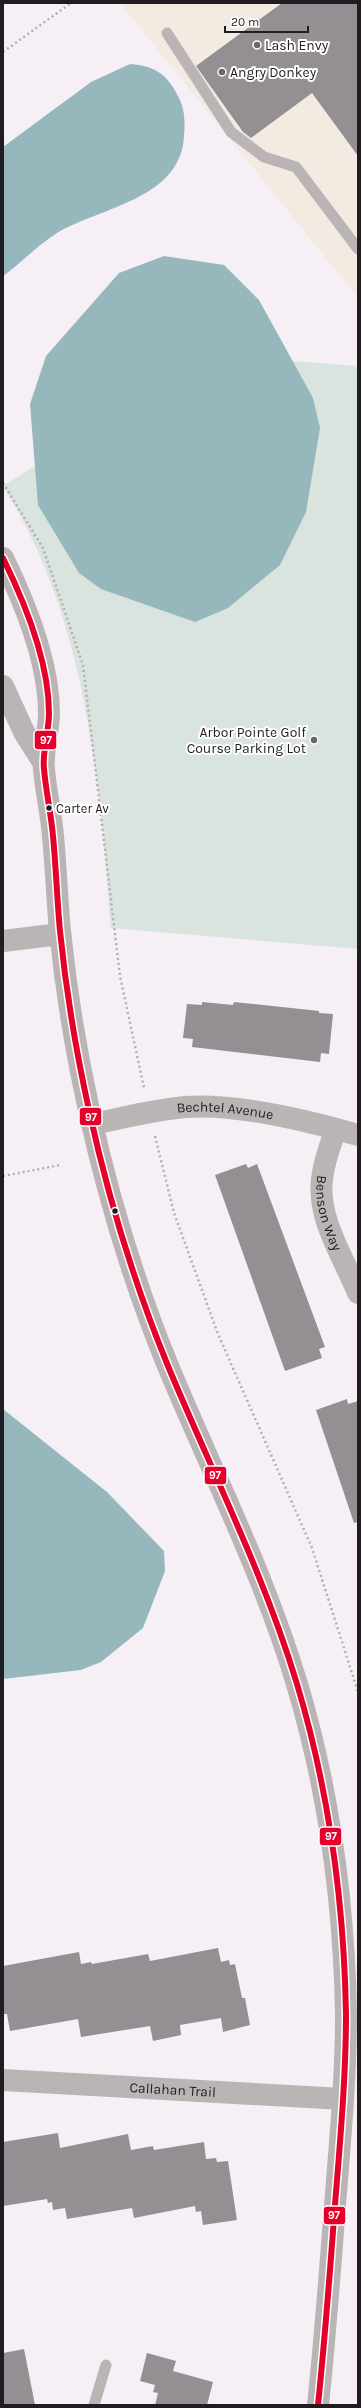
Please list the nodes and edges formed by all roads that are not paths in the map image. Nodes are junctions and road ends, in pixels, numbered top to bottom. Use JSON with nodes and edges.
{"nodes":[{"id":1,"x":167,"y":32,"type":"dead end"},
{"id":2,"x":358,"y":249,"type":"edge"},
{"id":3,"x":3,"y":558,"type":"edge"},
{"id":4,"x":3,"y":686,"type":"edge"},
{"id":5,"x":43,"y":762,"type":"junction"},
{"id":6,"x":60,"y":934,"type":"junction"},
{"id":7,"x":3,"y":941,"type":"edge"},
{"id":8,"x":92,"y":1124,"type":"junction"},
{"id":9,"x":336,"y":1129,"type":"junction"},
{"id":10,"x":358,"y":1136,"type":"edge"},
{"id":11,"x":358,"y":1293,"type":"edge"},
{"id":12,"x":3,"y":2080,"type":"edge"},
{"id":13,"x":343,"y":2099,"type":"junction"},
{"id":14,"x":106,"y":2365,"type":"dead end"},
{"id":15,"x":94,"y":2405,"type":"edge"},
{"id":16,"x":318,"y":2405,"type":"edge"}],
"edges":[{"from":1,"to":2,"type":"lane"},
{"from":3,"to":5,"type":"street"},
{"from":4,"to":5,"type":"street"},
{"from":5,"to":6,"type":"street"},
{"from":6,"to":7,"type":"street"},
{"from":6,"to":8,"type":"street"},
{"from":8,"to":9,"type":"street","name":"Bechtel Avenue"},
{"from":8,"to":13,"type":"street"},
{"from":9,"to":10,"type":"street","name":"Bechtel Avenue"},
{"from":9,"to":11,"type":"street","name":"Benson Way"},
{"from":12,"to":13,"type":"street","name":"Callahan Trail"},
{"from":13,"to":16,"type":"street"},
{"from":14,"to":15,"type":"lane"}]}
